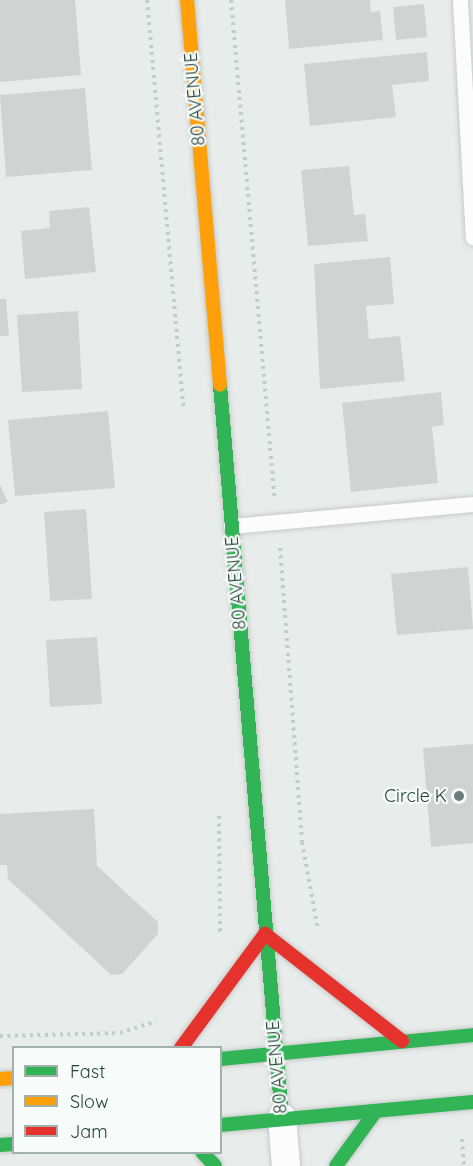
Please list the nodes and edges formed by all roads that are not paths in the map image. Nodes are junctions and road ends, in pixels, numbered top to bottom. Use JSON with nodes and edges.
{"nodes":[{"id":1,"x":187,"y":0,"type":"edge"},
{"id":2,"x":460,"y":0,"type":"edge"},
{"id":3,"x":473,"y":238,"type":"edge"},
{"id":4,"x":473,"y":504,"type":"edge"},
{"id":5,"x":231,"y":526,"type":"junction"},
{"id":6,"x":265,"y":934,"type":"junction"},
{"id":7,"x":473,"y":1035,"type":"edge"},
{"id":8,"x":402,"y":1041,"type":"junction"},
{"id":9,"x":182,"y":1046,"type":"edge"},
{"id":10,"x":276,"y":1053,"type":"junction"},
{"id":11,"x":222,"y":1059,"type":"edge"},
{"id":12,"x":473,"y":1102,"type":"edge"},
{"id":13,"x":376,"y":1111,"type":"junction"},
{"id":14,"x":282,"y":1118,"type":"junction"},
{"id":15,"x":222,"y":1125,"type":"edge"},
{"id":16,"x":204,"y":1154,"type":"edge"},
{"id":17,"x":215,"y":1166,"type":"edge"},
{"id":18,"x":286,"y":1166,"type":"edge"},
{"id":19,"x":336,"y":1166,"type":"edge"}],
"edges":[{"from":1,"to":5,"type":"main road","name":"80 AVENUE"},
{"from":2,"to":3,"type":"lane"},
{"from":4,"to":5,"type":"lane"},
{"from":5,"to":6,"type":"main road","name":"80 AVENUE"},
{"from":6,"to":8,"type":"main road"},
{"from":6,"to":9,"type":"main road"},
{"from":6,"to":10,"type":"main road","name":"80 AVENUE"},
{"from":7,"to":8,"type":"main road"},
{"from":8,"to":10,"type":"main road"},
{"from":10,"to":11,"type":"main road"},
{"from":10,"to":14,"type":"main road","name":"80 AVENUE"},
{"from":12,"to":13,"type":"main road"},
{"from":13,"to":14,"type":"main road"},
{"from":13,"to":19,"type":"main road"},
{"from":14,"to":15,"type":"main road"},
{"from":14,"to":18,"type":"street","name":"80 AVENUE"},
{"from":16,"to":17,"type":"main road"}]}
